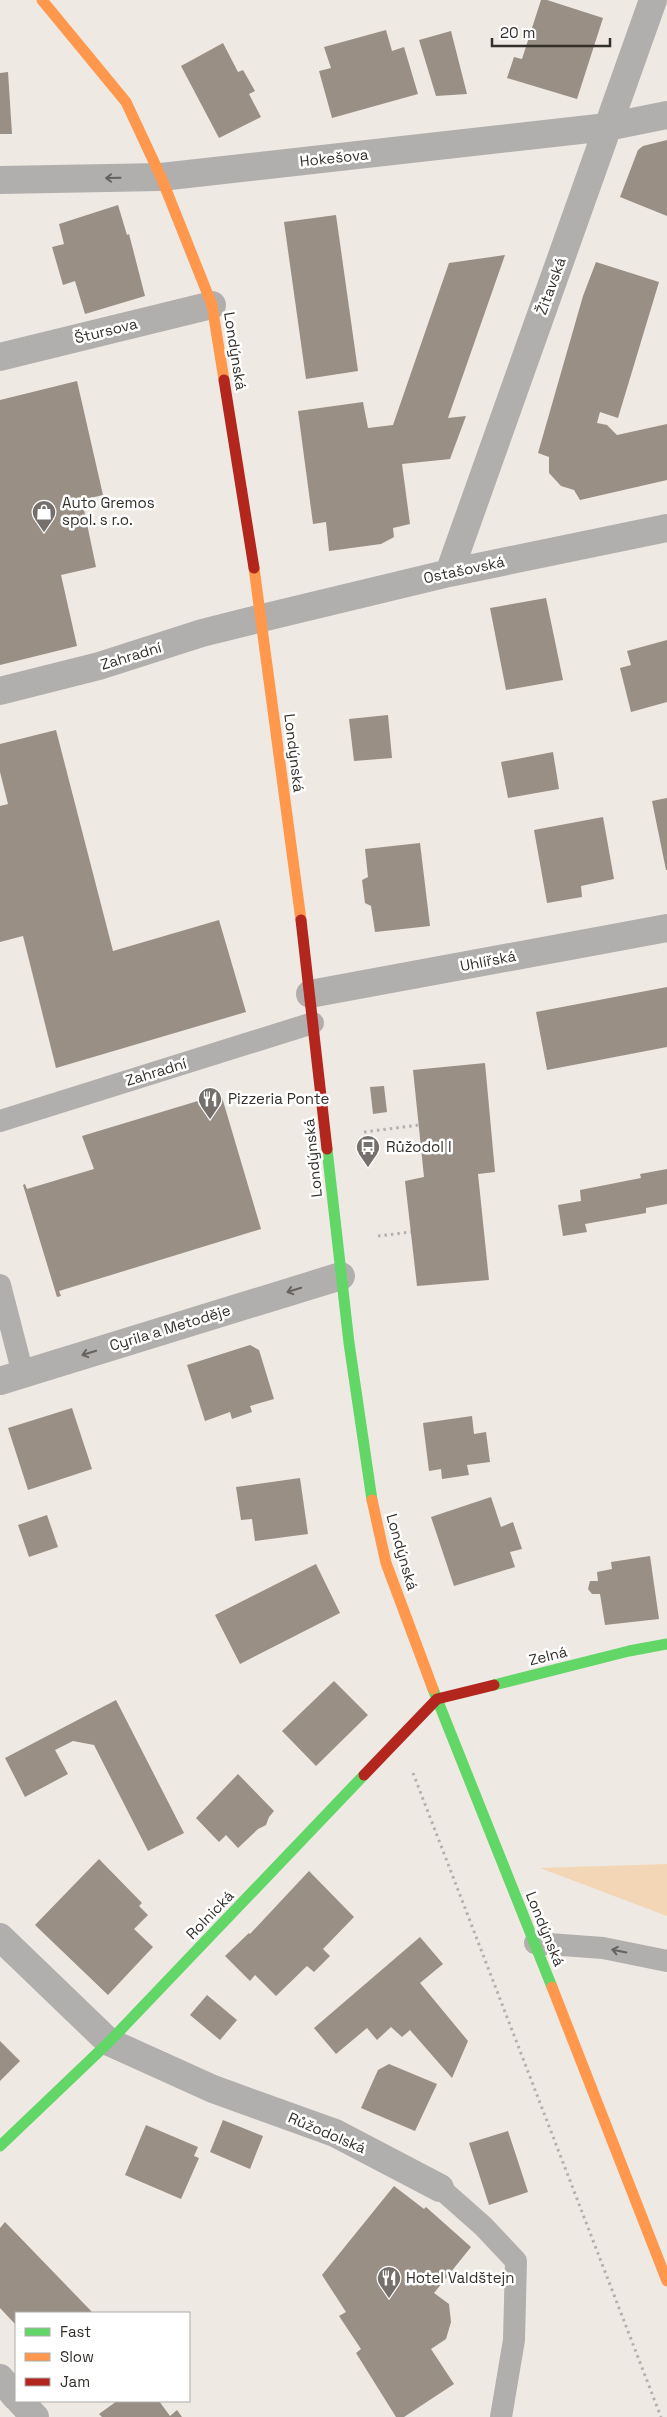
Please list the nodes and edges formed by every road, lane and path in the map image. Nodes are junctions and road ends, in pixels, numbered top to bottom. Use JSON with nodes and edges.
{"nodes":[{"id":1,"x":42,"y":0,"type":"edge"},
{"id":2,"x":652,"y":0,"type":"edge"},
{"id":3,"x":667,"y":115,"type":"edge"},
{"id":4,"x":607,"y":127,"type":"junction"},
{"id":5,"x":161,"y":176,"type":"junction"},
{"id":6,"x":0,"y":180,"type":"edge"},
{"id":7,"x":212,"y":305,"type":"junction"},
{"id":8,"x":0,"y":357,"type":"edge"},
{"id":9,"x":667,"y":528,"type":"edge"},
{"id":10,"x":449,"y":573,"type":"junction"},
{"id":11,"x":262,"y":618,"type":"junction"},
{"id":12,"x":0,"y":691,"type":"edge"},
{"id":13,"x":667,"y":928,"type":"edge"},
{"id":14,"x":310,"y":994,"type":"junction"},
{"id":15,"x":313,"y":1023,"type":"junction"},
{"id":16,"x":0,"y":1121,"type":"edge"},
{"id":17,"x":419,"y":1125,"type":"dead end"},
{"id":18,"x":364,"y":1132,"type":"dead end"},
{"id":19,"x":411,"y":1232,"type":"dead end"},
{"id":20,"x":378,"y":1236,"type":"dead end"},
{"id":21,"x":341,"y":1276,"type":"junction"},
{"id":22,"x":0,"y":1285,"type":"edge"},
{"id":23,"x":11,"y":1377,"type":"edge"},
{"id":24,"x":667,"y":1644,"type":"edge"},
{"id":25,"x":437,"y":1700,"type":"junction"},
{"id":26,"x":410,"y":1765,"type":"dead end"},
{"id":27,"x":0,"y":1937,"type":"edge"},
{"id":28,"x":535,"y":1943,"type":"junction"},
{"id":29,"x":667,"y":1961,"type":"edge"},
{"id":30,"x":109,"y":2042,"type":"junction"},
{"id":31,"x":0,"y":2146,"type":"edge"},
{"id":32,"x":440,"y":2188,"type":"joint"},
{"id":33,"x":667,"y":2281,"type":"edge"},
{"id":34,"x":0,"y":2378,"type":"edge"},
{"id":35,"x":15,"y":2395,"type":"edge"},
{"id":36,"x":21,"y":2402,"type":"edge"},
{"id":37,"x":34,"y":2417,"type":"edge"},
{"id":38,"x":501,"y":2417,"type":"edge"},
{"id":39,"x":661,"y":2417,"type":"edge"}],
"edges":[{"from":1,"to":5,"type":"main road","name":"Londýnská"},
{"from":2,"to":4,"type":"street","name":"Žitavská"},
{"from":3,"to":4,"type":"street","name":"Hokešova"},
{"from":4,"to":5,"type":"street","name":"Hokešova"},
{"from":4,"to":10,"type":"street","name":"Žitavská"},
{"from":5,"to":6,"type":"street","name":"Hokešova","one_way":true},
{"from":5,"to":7,"type":"main road","name":"Londýnská"},
{"from":7,"to":8,"type":"street","name":"Štursova"},
{"from":7,"to":11,"type":"main road","name":"Londýnská"},
{"from":9,"to":10,"type":"street","name":"Ostašovská"},
{"from":10,"to":11,"type":"street","name":"Ostašovská"},
{"from":11,"to":12,"type":"street","name":"Zahradní"},
{"from":11,"to":14,"type":"main road","name":"Londýnská"},
{"from":13,"to":14,"type":"street","name":"Uhlířská"},
{"from":14,"to":15,"type":"main road","name":"Londýnská"},
{"from":15,"to":16,"type":"lane","name":"Zahradní"},
{"from":15,"to":21,"type":"main road","name":"Londýnská"},
{"from":17,"to":18,"type":"path"},
{"from":19,"to":20,"type":"path"},
{"from":21,"to":23,"type":"street","name":"Cyrila a Metoděje","one_way":true},
{"from":21,"to":25,"type":"main road","name":"Londýnská"},
{"from":22,"to":23,"type":"lane"},
{"from":24,"to":25,"type":"main road","name":"Zelná"},
{"from":25,"to":28,"type":"main road","name":"Londýnská"},
{"from":25,"to":30,"type":"main road","name":"Rolnická"},
{"from":26,"to":39,"type":"path"},
{"from":27,"to":30,"type":"street","name":"Růžodolská"},
{"from":29,"to":28,"type":"lane","one_way":true},
{"from":28,"to":33,"type":"main road","name":"Londýnská"},
{"from":30,"to":31,"type":"main road","name":"Rolnická"},
{"from":30,"to":32,"type":"street","name":"Růžodolská"},
{"from":32,"to":38,"type":"lane","name":"Růžodolská"},
{"from":34,"to":35,"type":"street"},
{"from":36,"to":37,"type":"street"}]}
